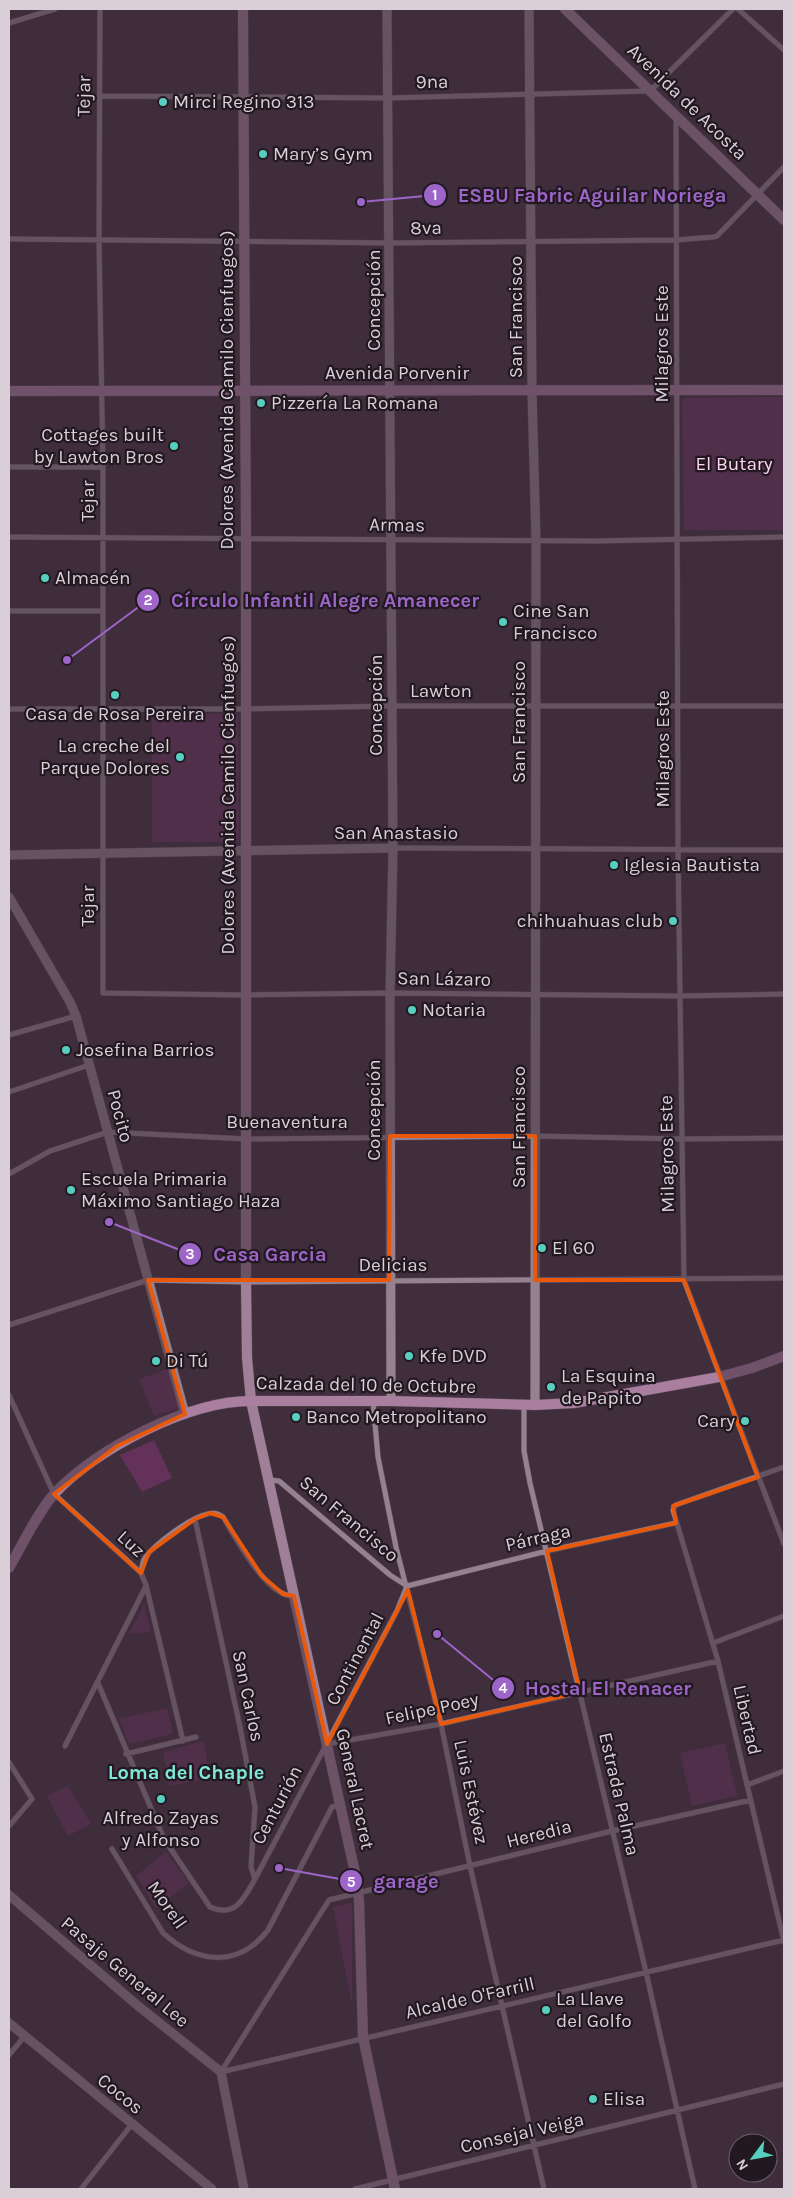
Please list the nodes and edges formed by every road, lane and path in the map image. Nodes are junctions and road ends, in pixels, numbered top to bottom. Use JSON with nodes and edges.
{"nodes":[{"id":1,"x":55,"y":9,"type":"edge"},
{"id":2,"x":100,"y":9,"type":"edge"},
{"id":3,"x":243,"y":9,"type":"edge"},
{"id":4,"x":387,"y":9,"type":"edge"},
{"id":5,"x":529,"y":9,"type":"edge"},
{"id":6,"x":565,"y":9,"type":"edge"},
{"id":7,"x":733,"y":9,"type":"edge"},
{"id":8,"x":738,"y":9,"type":"edge"},
{"id":9,"x":9,"y":23,"type":"edge"},
{"id":10,"x":784,"y":50,"type":"edge"},
{"id":11,"x":650,"y":90,"type":"junction"},
{"id":12,"x":530,"y":95,"type":"junction"},
{"id":13,"x":99,"y":96,"type":"junction"},
{"id":14,"x":243,"y":96,"type":"junction"},
{"id":15,"x":389,"y":98,"type":"junction"},
{"id":16,"x":676,"y":115,"type":"junction"},
{"id":17,"x":784,"y":167,"type":"edge"},
{"id":18,"x":758,"y":195,"type":"junction"},
{"id":19,"x":784,"y":220,"type":"edge"},
{"id":20,"x":9,"y":239,"type":"edge"},
{"id":21,"x":677,"y":240,"type":"junction"},
{"id":22,"x":99,"y":241,"type":"junction"},
{"id":23,"x":532,"y":241,"type":"junction"},
{"id":24,"x":244,"y":242,"type":"junction"},
{"id":25,"x":390,"y":244,"type":"junction"},
{"id":26,"x":244,"y":390,"type":"junction"},
{"id":27,"x":390,"y":390,"type":"junction"},
{"id":28,"x":784,"y":390,"type":"edge"},
{"id":29,"x":9,"y":391,"type":"edge"},
{"id":30,"x":102,"y":391,"type":"junction"},
{"id":31,"x":676,"y":391,"type":"junction"},
{"id":32,"x":532,"y":392,"type":"junction"},
{"id":33,"x":9,"y":467,"type":"edge"},
{"id":34,"x":103,"y":467,"type":"junction"},
{"id":35,"x":9,"y":536,"type":"edge"},
{"id":36,"x":103,"y":537,"type":"junction"},
{"id":37,"x":784,"y":537,"type":"edge"},
{"id":38,"x":246,"y":538,"type":"junction"},
{"id":39,"x":678,"y":540,"type":"junction"},
{"id":40,"x":391,"y":541,"type":"junction"},
{"id":41,"x":536,"y":541,"type":"junction"},
{"id":42,"x":9,"y":611,"type":"edge"},
{"id":43,"x":102,"y":611,"type":"junction"},
{"id":44,"x":535,"y":705,"type":"junction"},
{"id":45,"x":392,"y":706,"type":"junction"},
{"id":46,"x":678,"y":706,"type":"junction"},
{"id":47,"x":784,"y":706,"type":"edge"},
{"id":48,"x":9,"y":709,"type":"edge"},
{"id":49,"x":245,"y":709,"type":"junction"},
{"id":50,"x":104,"y":710,"type":"junction"},
{"id":51,"x":393,"y":848,"type":"junction"},
{"id":52,"x":537,"y":850,"type":"junction"},
{"id":53,"x":678,"y":850,"type":"junction"},
{"id":54,"x":784,"y":850,"type":"edge"},
{"id":55,"x":246,"y":851,"type":"junction"},
{"id":56,"x":103,"y":854,"type":"junction"},
{"id":57,"x":9,"y":855,"type":"edge"},
{"id":58,"x":9,"y":897,"type":"edge"},
{"id":59,"x":104,"y":993,"type":"joint"},
{"id":60,"x":390,"y":993,"type":"junction"},
{"id":61,"x":784,"y":994,"type":"edge"},
{"id":62,"x":247,"y":995,"type":"junction"},
{"id":63,"x":536,"y":996,"type":"junction"},
{"id":64,"x":679,"y":996,"type":"junction"},
{"id":65,"x":76,"y":1016,"type":"junction"},
{"id":66,"x":9,"y":1035,"type":"edge"},
{"id":67,"x":90,"y":1065,"type":"junction"},
{"id":68,"x":9,"y":1092,"type":"edge"},
{"id":69,"x":108,"y":1132,"type":"junction"},
{"id":70,"x":390,"y":1136,"type":"junction"},
{"id":71,"x":535,"y":1136,"type":"junction"},
{"id":72,"x":784,"y":1138,"type":"edge"},
{"id":73,"x":247,"y":1139,"type":"junction"},
{"id":74,"x":682,"y":1139,"type":"junction"},
{"id":75,"x":9,"y":1174,"type":"edge"},
{"id":76,"x":784,"y":1278,"type":"edge"},
{"id":77,"x":148,"y":1280,"type":"junction"},
{"id":78,"x":389,"y":1280,"type":"junction"},
{"id":79,"x":535,"y":1280,"type":"junction"},
{"id":80,"x":684,"y":1280,"type":"junction"},
{"id":81,"x":246,"y":1282,"type":"junction"},
{"id":82,"x":9,"y":1325,"type":"edge"},
{"id":83,"x":784,"y":1356,"type":"edge"},
{"id":84,"x":719,"y":1376,"type":"junction"},
{"id":85,"x":9,"y":1395,"type":"edge"},
{"id":86,"x":252,"y":1401,"type":"junction"},
{"id":87,"x":373,"y":1401,"type":"junction"},
{"id":88,"x":391,"y":1401,"type":"junction"},
{"id":89,"x":529,"y":1405,"type":"junction"},
{"id":90,"x":185,"y":1414,"type":"junction"},
{"id":91,"x":784,"y":1467,"type":"edge"},
{"id":92,"x":758,"y":1477,"type":"junction"},
{"id":93,"x":268,"y":1480,"type":"junction"},
{"id":94,"x":54,"y":1494,"type":"junction"},
{"id":95,"x":194,"y":1519,"type":"junction"},
{"id":96,"x":676,"y":1523,"type":"junction"},
{"id":97,"x":784,"y":1544,"type":"edge"},
{"id":98,"x":546,"y":1551,"type":"junction"},
{"id":99,"x":9,"y":1568,"type":"edge"},
{"id":100,"x":141,"y":1573,"type":"junction"},
{"id":101,"x":146,"y":1585,"type":"junction"},
{"id":102,"x":407,"y":1586,"type":"junction"},
{"id":103,"x":294,"y":1596,"type":"junction"},
{"id":104,"x":784,"y":1616,"type":"edge"},
{"id":105,"x":713,"y":1643,"type":"junction"},
{"id":106,"x":718,"y":1661,"type":"junction"},
{"id":107,"x":98,"y":1683,"type":"junction"},
{"id":108,"x":580,"y":1692,"type":"junction"},
{"id":109,"x":441,"y":1724,"type":"junction"},
{"id":110,"x":196,"y":1738,"type":"dead end"},
{"id":111,"x":183,"y":1741,"type":"junction"},
{"id":112,"x":327,"y":1744,"type":"junction"},
{"id":113,"x":65,"y":1746,"type":"dead end"},
{"id":114,"x":126,"y":1754,"type":"junction"},
{"id":115,"x":9,"y":1762,"type":"edge"},
{"id":116,"x":784,"y":1770,"type":"edge"},
{"id":117,"x":747,"y":1785,"type":"junction"},
{"id":118,"x":751,"y":1800,"type":"junction"},
{"id":119,"x":340,"y":1806,"type":"junction"},
{"id":120,"x":9,"y":1826,"type":"edge"},
{"id":121,"x":612,"y":1831,"type":"junction"},
{"id":122,"x":112,"y":1849,"type":"dead end"},
{"id":123,"x":470,"y":1866,"type":"junction"},
{"id":124,"x":255,"y":1880,"type":"junction"},
{"id":125,"x":358,"y":1893,"type":"junction"},
{"id":126,"x":9,"y":1895,"type":"edge"},
{"id":127,"x":782,"y":1927,"type":"edge"},
{"id":128,"x":784,"y":1941,"type":"edge"},
{"id":129,"x":646,"y":1972,"type":"junction"},
{"id":130,"x":503,"y":2006,"type":"junction"},
{"id":131,"x":9,"y":2023,"type":"edge"},
{"id":132,"x":24,"y":2037,"type":"junction"},
{"id":133,"x":363,"y":2037,"type":"junction"},
{"id":134,"x":9,"y":2055,"type":"edge"},
{"id":135,"x":220,"y":2072,"type":"junction"},
{"id":136,"x":784,"y":2084,"type":"edge"},
{"id":137,"x":678,"y":2111,"type":"junction"},
{"id":138,"x":132,"y":2124,"type":"junction"},
{"id":139,"x":534,"y":2145,"type":"junction"},
{"id":140,"x":394,"y":2184,"type":"edge"},
{"id":141,"x":81,"y":2189,"type":"edge"},
{"id":142,"x":212,"y":2189,"type":"edge"},
{"id":143,"x":244,"y":2189,"type":"edge"},
{"id":144,"x":355,"y":2189,"type":"edge"},
{"id":145,"x":544,"y":2189,"type":"edge"},
{"id":146,"x":695,"y":2189,"type":"edge"}],
"edges":[{"from":1,"to":9,"type":"street"},
{"from":2,"to":13,"type":"street","name":"Tejar"},
{"from":3,"to":14,"type":"main road","name":"Dolores (Avenida Camilo Cienfuegos)"},
{"from":4,"to":15,"type":"street","name":"Concepción"},
{"from":5,"to":12,"type":"street","name":"San Francisco"},
{"from":6,"to":11,"type":"main road","name":"Avenida de Acosta"},
{"from":7,"to":11,"type":"street"},
{"from":8,"to":10,"type":"street"},
{"from":11,"to":12,"type":"street","name":"9na"},
{"from":11,"to":16,"type":"main road","name":"Avenida de Acosta"},
{"from":12,"to":15,"type":"street","name":"9na"},
{"from":12,"to":23,"type":"street","name":"San Francisco"},
{"from":13,"to":14,"type":"street","name":"9na"},
{"from":13,"to":22,"type":"street","name":"Tejar"},
{"from":14,"to":15,"type":"street","name":"9na"},
{"from":14,"to":24,"type":"main road","name":"Dolores (Avenida Camilo Cienfuegos)"},
{"from":15,"to":25,"type":"street","name":"Concepción"},
{"from":16,"to":18,"type":"main road","name":"Avenida de Acosta"},
{"from":16,"to":21,"type":"street","name":"Milagros Este"},
{"from":17,"to":18,"type":"street","name":"8va"},
{"from":18,"to":19,"type":"main road","name":"Avenida de Acosta"},
{"from":18,"to":21,"type":"street","name":"8va"},
{"from":20,"to":22,"type":"street","name":"8va"},
{"from":21,"to":23,"type":"street","name":"8va"},
{"from":21,"to":31,"type":"street","name":"Milagros Este"},
{"from":22,"to":24,"type":"street","name":"8va"},
{"from":22,"to":30,"type":"street","name":"Tejar"},
{"from":23,"to":25,"type":"street","name":"8va"},
{"from":23,"to":32,"type":"street","name":"San Francisco"},
{"from":24,"to":25,"type":"street","name":"8va"},
{"from":24,"to":26,"type":"main road","name":"Dolores (Avenida Camilo Cienfuegos)"},
{"from":25,"to":27,"type":"street","name":"Concepción"},
{"from":26,"to":27,"type":"main road","name":"Avenida Porvenir"},
{"from":26,"to":30,"type":"main road","name":"Avenida Porvenir"},
{"from":26,"to":38,"type":"main road","name":"Dolores (Avenida Camilo Cienfuegos)"},
{"from":27,"to":32,"type":"main road","name":"Avenida Porvenir"},
{"from":27,"to":40,"type":"street","name":"Concepción"},
{"from":28,"to":31,"type":"main road","name":"Avenida Porvenir"},
{"from":29,"to":30,"type":"main road","name":"Avenida Porvenir"},
{"from":30,"to":34,"type":"street","name":"Tejar"},
{"from":31,"to":32,"type":"main road","name":"Avenida Porvenir"},
{"from":31,"to":39,"type":"street","name":"Milagros Este"},
{"from":32,"to":41,"type":"street","name":"San Francisco"},
{"from":33,"to":34,"type":"street"},
{"from":34,"to":36,"type":"street","name":"Tejar"},
{"from":35,"to":36,"type":"street","name":"Armas"},
{"from":36,"to":38,"type":"street","name":"Armas"},
{"from":36,"to":43,"type":"street","name":"Tejar"},
{"from":37,"to":39,"type":"street","name":"Armas"},
{"from":38,"to":40,"type":"street","name":"Armas"},
{"from":38,"to":49,"type":"main road","name":"Dolores (Avenida Camilo Cienfuegos)"},
{"from":39,"to":41,"type":"street","name":"Armas"},
{"from":39,"to":46,"type":"street","name":"Milagros Este"},
{"from":40,"to":41,"type":"street","name":"Armas"},
{"from":40,"to":45,"type":"street","name":"Concepción"},
{"from":41,"to":44,"type":"street","name":"San Francisco"},
{"from":42,"to":43,"type":"street"},
{"from":43,"to":50,"type":"street","name":"Tejar"},
{"from":44,"to":45,"type":"street","name":"Lawton"},
{"from":44,"to":46,"type":"street","name":"Lawton"},
{"from":44,"to":52,"type":"street","name":"San Francisco"},
{"from":45,"to":49,"type":"street","name":"Lawton"},
{"from":45,"to":51,"type":"street","name":"Concepción"},
{"from":46,"to":47,"type":"street","name":"Lawton"},
{"from":46,"to":53,"type":"street","name":"Milagros Este"},
{"from":48,"to":50,"type":"street","name":"Lawton"},
{"from":49,"to":50,"type":"street","name":"Lawton"},
{"from":49,"to":55,"type":"main road","name":"Dolores (Avenida Camilo Cienfuegos)"},
{"from":50,"to":56,"type":"street","name":"Tejar"},
{"from":51,"to":52,"type":"street","name":"San Anastasio"},
{"from":51,"to":55,"type":"street","name":"San Anastasio"},
{"from":51,"to":60,"type":"street","name":"Concepción"},
{"from":52,"to":53,"type":"street","name":"San Anastasio"},
{"from":52,"to":63,"type":"street","name":"San Francisco"},
{"from":53,"to":54,"type":"street","name":"San Anastasio"},
{"from":53,"to":64,"type":"street","name":"Milagros Este"},
{"from":55,"to":56,"type":"street","name":"San Anastasio"},
{"from":55,"to":62,"type":"main road","name":"Dolores (Avenida Camilo Cienfuegos)"},
{"from":56,"to":57,"type":"street","name":"San Anastasio"},
{"from":56,"to":59,"type":"street","name":"Tejar"},
{"from":58,"to":65,"type":"street","name":"Pocito"},
{"from":59,"to":62,"type":"street","name":"San Lázaro"},
{"from":60,"to":62,"type":"street","name":"San Lázaro"},
{"from":60,"to":63,"type":"street","name":"San Lázaro"},
{"from":60,"to":70,"type":"street","name":"Concepción"},
{"from":61,"to":64,"type":"street","name":"San Lázaro"},
{"from":62,"to":73,"type":"main road","name":"Dolores (Avenida Camilo Cienfuegos)"},
{"from":63,"to":64,"type":"street","name":"San Lázaro"},
{"from":63,"to":71,"type":"street","name":"San Francisco"},
{"from":64,"to":74,"type":"street","name":"Milagros Este"},
{"from":65,"to":66,"type":"street"},
{"from":65,"to":67,"type":"street","name":"Pocito"},
{"from":67,"to":68,"type":"street"},
{"from":67,"to":69,"type":"street","name":"Pocito"},
{"from":69,"to":73,"type":"street","name":"Buenaventura"},
{"from":69,"to":75,"type":"street","name":"Buenaventura"},
{"from":69,"to":77,"type":"street","name":"Pocito"},
{"from":70,"to":71,"type":"street","name":"Buenaventura"},
{"from":70,"to":73,"type":"street","name":"Buenaventura"},
{"from":70,"to":78,"type":"street","name":"Concepción"},
{"from":71,"to":74,"type":"street","name":"Buenaventura"},
{"from":71,"to":79,"type":"street","name":"San Francisco"},
{"from":72,"to":74,"type":"street","name":"Buenaventura"},
{"from":73,"to":81,"type":"main road","name":"Dolores (Avenida Camilo Cienfuegos)"},
{"from":74,"to":80,"type":"street","name":"Milagros Este"},
{"from":76,"to":80,"type":"street","name":"Delicias"},
{"from":77,"to":81,"type":"street","name":"Delicias"},
{"from":77,"to":82,"type":"street","name":"Delicias"},
{"from":77,"to":90,"type":"street","name":"Pocito"},
{"from":78,"to":79,"type":"street","name":"Delicias"},
{"from":78,"to":81,"type":"street","name":"Delicias"},
{"from":78,"to":88,"type":"street","name":"Concepción"},
{"from":79,"to":80,"type":"street","name":"Delicias"},
{"from":79,"to":89,"type":"street","name":"San Francisco"},
{"from":80,"to":84,"type":"street","name":"Milagros Este"},
{"from":81,"to":86,"type":"main road","name":"Dolores (Avenida Camilo Cienfuegos)"},
{"from":83,"to":84,"type":"main road","name":"Calzada del 10 de Octubre"},
{"from":84,"to":89,"type":"main road","name":"Calzada del 10 de Octubre"},
{"from":84,"to":92,"type":"street","name":"Milagros Este"},
{"from":85,"to":94,"type":"street","name":"Luz"},
{"from":86,"to":87,"type":"main road","name":"Calzada del 10 de Octubre"},
{"from":86,"to":90,"type":"main road","name":"Calzada del 10 de Octubre"},
{"from":86,"to":93,"type":"main road","name":"General Lacret"},
{"from":87,"to":88,"type":"main road","name":"Calzada del 10 de Octubre"},
{"from":87,"to":102,"type":"street","name":"Luis Estévez"},
{"from":88,"to":89,"type":"main road","name":"Calzada del 10 de Octubre"},
{"from":89,"to":98,"type":"street","name":"Estrada Palma"},
{"from":90,"to":94,"type":"main road","name":"Calzada del 10 de Octubre"},
{"from":91,"to":92,"type":"street"},
{"from":92,"to":96,"type":"street","name":"Libertad"},
{"from":92,"to":97,"type":"street","name":"Milagros Este"},
{"from":93,"to":102,"type":"street","name":"San Francisco"},
{"from":93,"to":103,"type":"main road","name":"General Lacret"},
{"from":94,"to":99,"type":"main road","name":"Calzada del 10 de Octubre"},
{"from":94,"to":100,"type":"street","name":"Luz"},
{"from":95,"to":100,"type":"street"},
{"from":95,"to":103,"type":"street"},
{"from":95,"to":124,"type":"street","name":"San Carlos"},
{"from":96,"to":98,"type":"street","name":"Párraga"},
{"from":96,"to":105,"type":"street","name":"Libertad"},
{"from":98,"to":102,"type":"street","name":"Párraga"},
{"from":98,"to":108,"type":"street","name":"Estrada Palma"},
{"from":100,"to":101,"type":"street","name":"Luz"},
{"from":101,"to":107,"type":"street"},
{"from":101,"to":111,"type":"street","name":"Luz"},
{"from":102,"to":109,"type":"street","name":"Luis Estévez"},
{"from":102,"to":112,"type":"street","name":"Continental"},
{"from":103,"to":112,"type":"main road","name":"General Lacret"},
{"from":104,"to":105,"type":"street"},
{"from":105,"to":106,"type":"street","name":"Libertad"},
{"from":106,"to":108,"type":"street","name":"Felipe Poey"},
{"from":106,"to":117,"type":"street","name":"Libertad"},
{"from":107,"to":113,"type":"street"},
{"from":107,"to":114,"type":"street","name":"Centurión"},
{"from":108,"to":109,"type":"street","name":"Felipe Poey"},
{"from":108,"to":121,"type":"street","name":"Estrada Palma"},
{"from":109,"to":112,"type":"street","name":"Felipe Poey"},
{"from":109,"to":123,"type":"street","name":"Luis Estévez"},
{"from":110,"to":111,"type":"street"},
{"from":111,"to":114,"type":"street"},
{"from":112,"to":119,"type":"main road","name":"General Lacret"},
{"from":112,"to":124,"type":"street","name":"Centurión"},
{"from":114,"to":124,"type":"street","name":"Centurión"},
{"from":115,"to":120,"type":"street"},
{"from":116,"to":117,"type":"street"},
{"from":117,"to":118,"type":"street","name":"Libertad"},
{"from":118,"to":121,"type":"street","name":"Heredia"},
{"from":118,"to":127,"type":"street","name":"Libertad"},
{"from":119,"to":122,"type":"street","name":"Morell"},
{"from":119,"to":125,"type":"main road","name":"General Lacret"},
{"from":121,"to":123,"type":"street","name":"Heredia"},
{"from":121,"to":129,"type":"street","name":"Estrada Palma"},
{"from":123,"to":125,"type":"street","name":"Heredia"},
{"from":123,"to":130,"type":"street","name":"Luis Estévez"},
{"from":125,"to":133,"type":"main road","name":"General Lacret"},
{"from":125,"to":135,"type":"street","name":"Heredia"},
{"from":126,"to":135,"type":"street","name":"Pasaje General Lee"},
{"from":127,"to":128,"type":"street","name":"Libertad"},
{"from":128,"to":129,"type":"street","name":"Alcalde O'Farrill"},
{"from":129,"to":130,"type":"street","name":"Alcalde O'Farrill"},
{"from":129,"to":137,"type":"street","name":"Estrada Palma"},
{"from":130,"to":133,"type":"street","name":"Alcalde O'Farrill"},
{"from":130,"to":139,"type":"street","name":"Luis Estévez"},
{"from":131,"to":132,"type":"street","name":"Cocos"},
{"from":132,"to":134,"type":"street"},
{"from":132,"to":138,"type":"street","name":"Cocos"},
{"from":133,"to":135,"type":"street","name":"Alcalde O'Farrill"},
{"from":133,"to":140,"type":"main road","name":"General Lacret"},
{"from":135,"to":143,"type":"street"},
{"from":136,"to":137,"type":"street","name":"Consejal Veiga"},
{"from":137,"to":139,"type":"street","name":"Consejal Veiga"},
{"from":137,"to":146,"type":"street","name":"Estrada Palma"},
{"from":138,"to":141,"type":"street"},
{"from":138,"to":142,"type":"street","name":"Cocos"},
{"from":139,"to":140,"type":"street","name":"Consejal Veiga"},
{"from":139,"to":145,"type":"street","name":"Luis Estévez"},
{"from":140,"to":144,"type":"street","name":"Consejal Veiga"}]}
